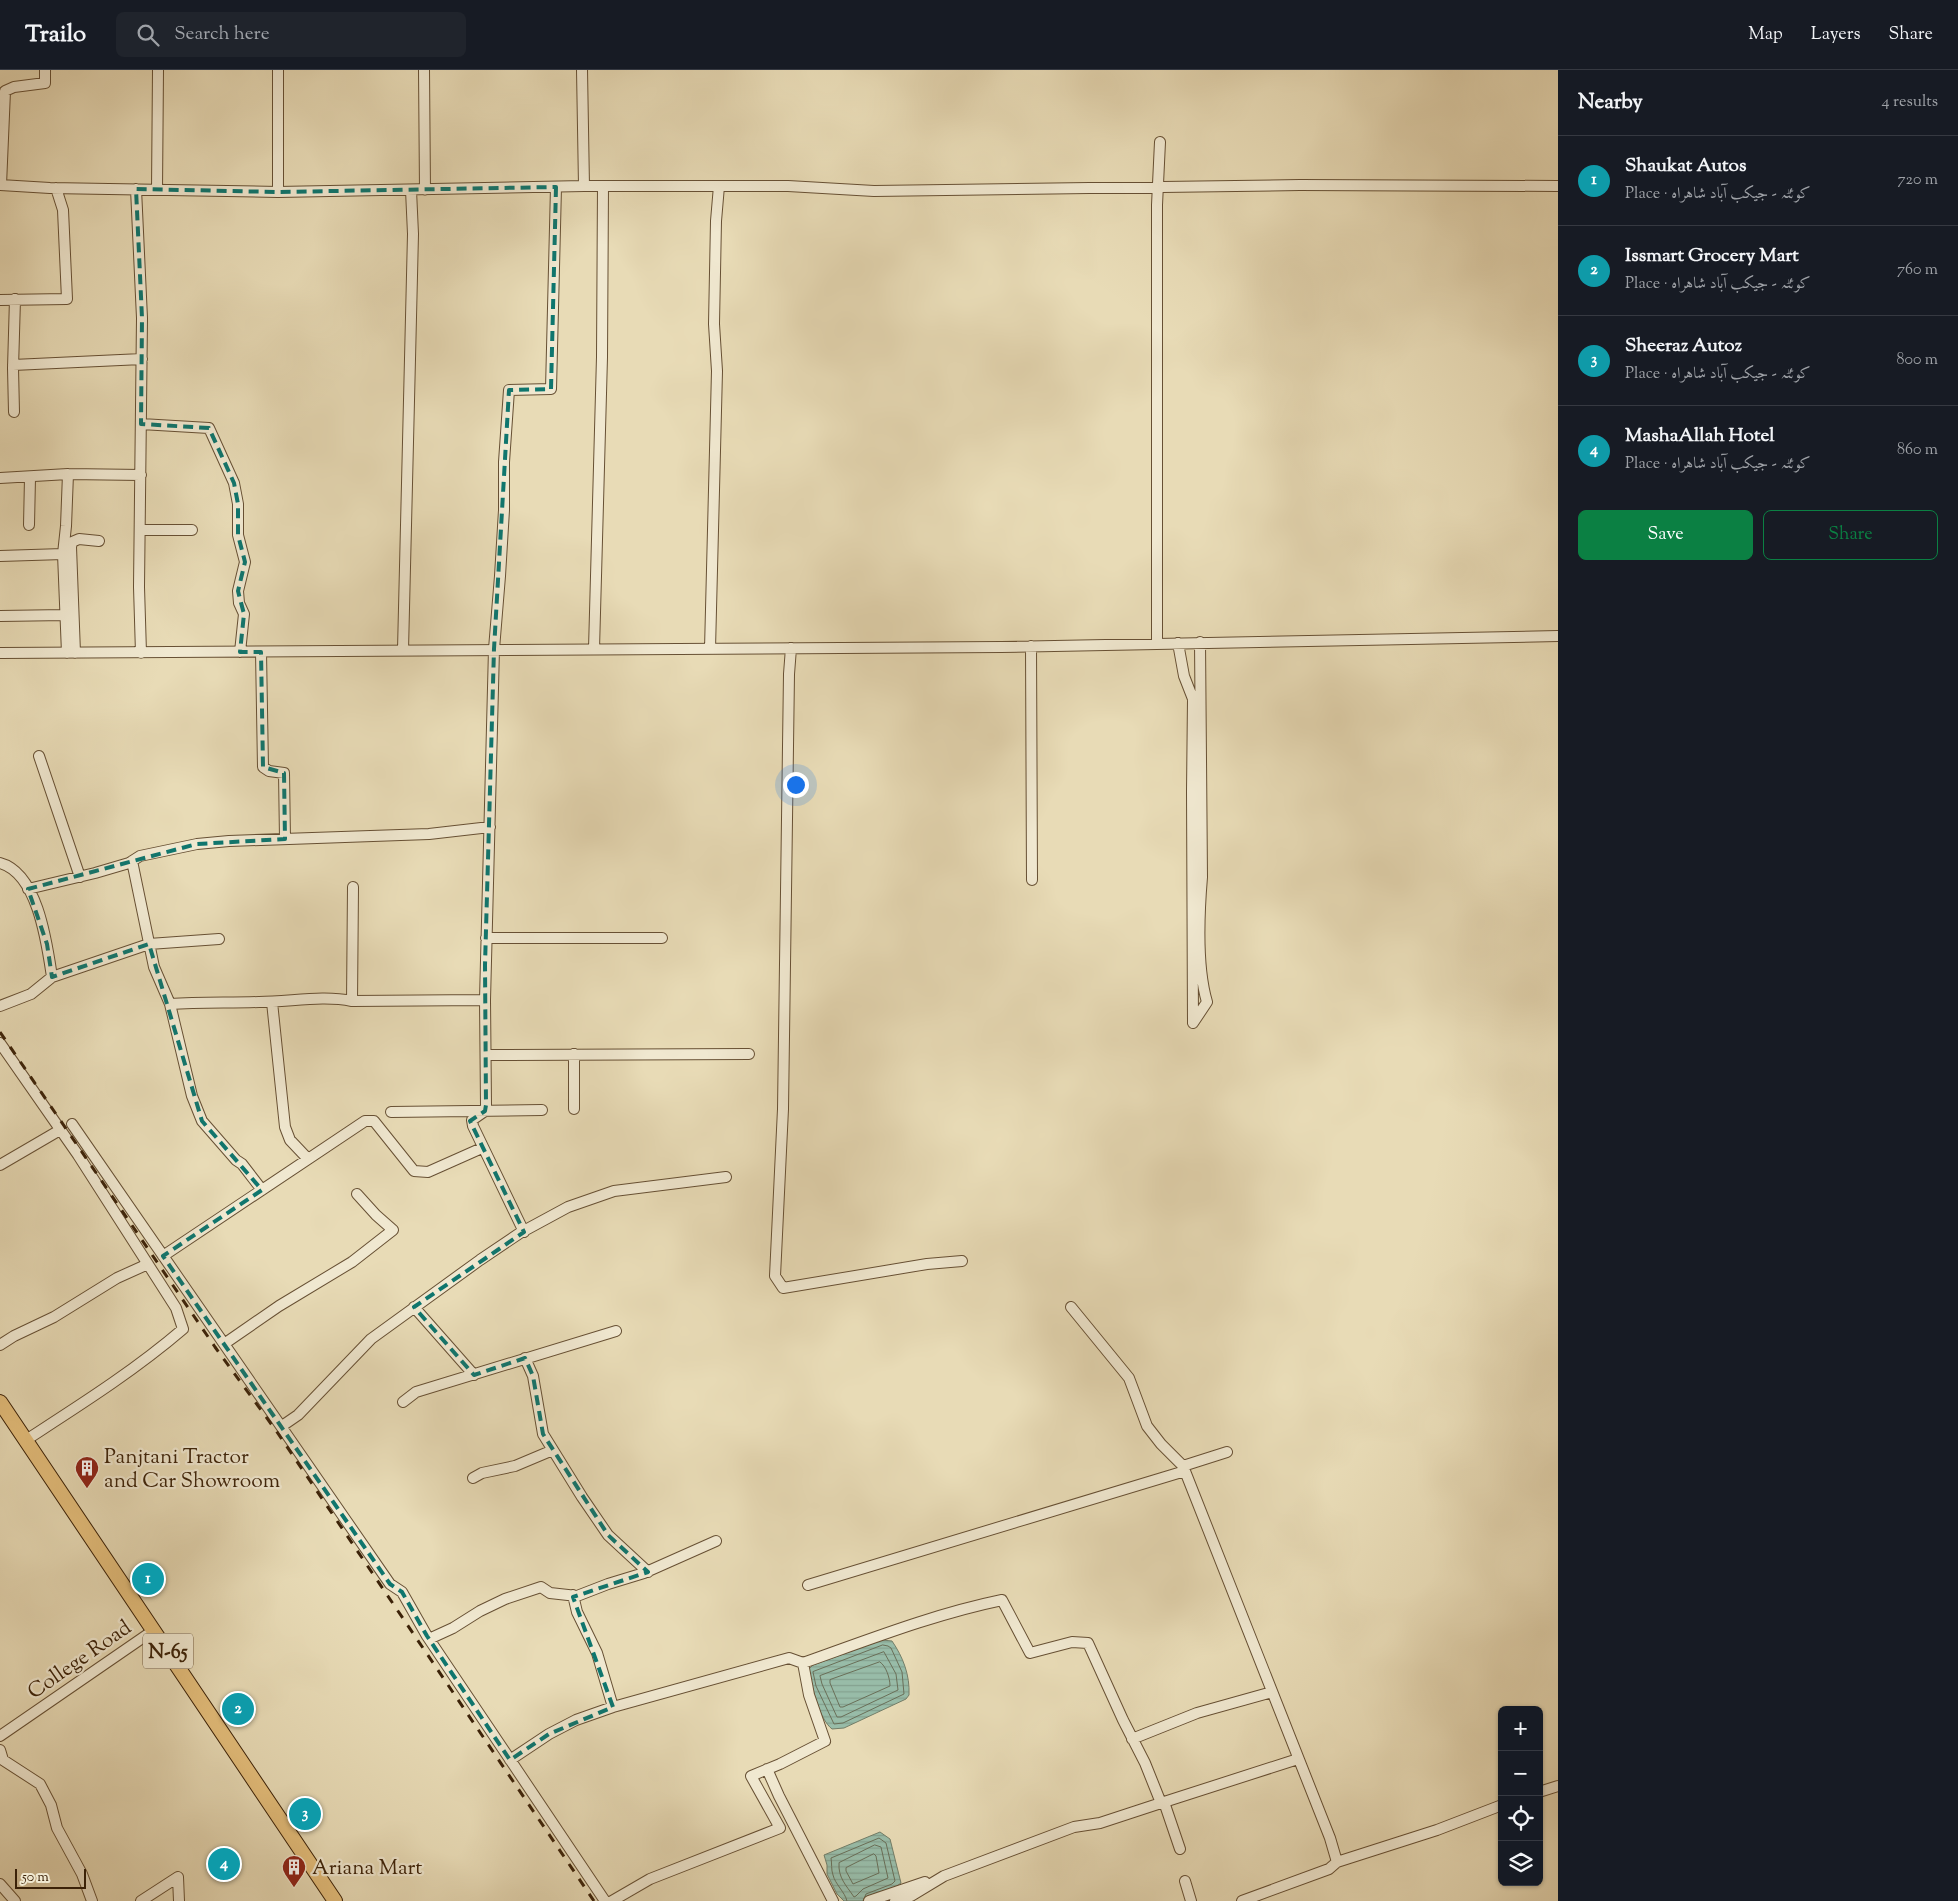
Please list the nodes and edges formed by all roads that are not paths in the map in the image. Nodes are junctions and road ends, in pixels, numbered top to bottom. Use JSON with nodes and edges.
{"nodes":[{"id":1,"x":45,"y":70,"type":"edge"},
{"id":2,"x":158,"y":70,"type":"edge"},
{"id":3,"x":278,"y":70,"type":"edge"},
{"id":4,"x":424,"y":70,"type":"edge"},
{"id":5,"x":582,"y":70,"type":"edge"},
{"id":6,"x":1160,"y":142,"type":"dead end"},
{"id":7,"x":1,"y":185,"type":"edge"},
{"id":8,"x":584,"y":186,"type":"junction"},
{"id":9,"x":603,"y":186,"type":"junction"},
{"id":10,"x":719,"y":186,"type":"junction"},
{"id":11,"x":1159,"y":186,"type":"junction"},
{"id":12,"x":1558,"y":186,"type":"edge"},
{"id":13,"x":556,"y":187,"type":"junction"},
{"id":14,"x":56,"y":188,"type":"junction"},
{"id":15,"x":136,"y":190,"type":"junction"},
{"id":16,"x":157,"y":190,"type":"junction"},
{"id":17,"x":411,"y":190,"type":"junction"},
{"id":18,"x":425,"y":190,"type":"junction"},
{"id":19,"x":278,"y":192,"type":"junction"},
{"id":20,"x":15,"y":299,"type":"junction"},
{"id":21,"x":0,"y":300,"type":"edge"},
{"id":22,"x":142,"y":359,"type":"junction"},
{"id":23,"x":13,"y":364,"type":"junction"},
{"id":24,"x":14,"y":412,"type":"dead end"},
{"id":25,"x":142,"y":424,"type":"junction"},
{"id":26,"x":68,"y":474,"type":"junction"},
{"id":27,"x":141,"y":475,"type":"junction"},
{"id":28,"x":0,"y":478,"type":"edge"},
{"id":29,"x":30,"y":478,"type":"junction"},
{"id":30,"x":29,"y":525,"type":"dead end"},
{"id":31,"x":141,"y":530,"type":"junction"},
{"id":32,"x":192,"y":530,"type":"dead end"},
{"id":33,"x":99,"y":541,"type":"dead end"},
{"id":34,"x":63,"y":554,"type":"junction"},
{"id":35,"x":0,"y":556,"type":"edge"},
{"id":36,"x":65,"y":615,"type":"junction"},
{"id":37,"x":0,"y":616,"type":"edge"},
{"id":38,"x":1558,"y":636,"type":"edge"},
{"id":39,"x":1200,"y":642,"type":"junction"},
{"id":40,"x":1157,"y":643,"type":"junction"},
{"id":41,"x":1178,"y":643,"type":"junction"},
{"id":42,"x":1031,"y":646,"type":"junction"},
{"id":43,"x":791,"y":648,"type":"junction"},
{"id":44,"x":494,"y":649,"type":"junction"},
{"id":45,"x":594,"y":649,"type":"junction"},
{"id":46,"x":710,"y":649,"type":"junction"},
{"id":47,"x":403,"y":650,"type":"junction"},
{"id":48,"x":240,"y":652,"type":"junction"},
{"id":49,"x":261,"y":652,"type":"junction"},
{"id":50,"x":0,"y":653,"type":"edge"},
{"id":51,"x":71,"y":653,"type":"junction"},
{"id":52,"x":141,"y":653,"type":"junction"},
{"id":53,"x":39,"y":756,"type":"dead end"},
{"id":54,"x":490,"y":827,"type":"junction"},
{"id":55,"x":286,"y":839,"type":"junction"},
{"id":56,"x":132,"y":861,"type":"junction"},
{"id":57,"x":0,"y":863,"type":"edge"},
{"id":58,"x":80,"y":877,"type":"junction"},
{"id":59,"x":1032,"y":880,"type":"dead end"},
{"id":60,"x":353,"y":887,"type":"dead end"},
{"id":61,"x":28,"y":889,"type":"junction"},
{"id":62,"x":486,"y":938,"type":"junction"},
{"id":63,"x":662,"y":938,"type":"dead end"},
{"id":64,"x":219,"y":939,"type":"dead end"},
{"id":65,"x":149,"y":944,"type":"junction"},
{"id":66,"x":52,"y":977,"type":"junction"},
{"id":67,"x":485,"y":1000,"type":"junction"},
{"id":68,"x":352,"y":1001,"type":"junction"},
{"id":69,"x":272,"y":1002,"type":"junction"},
{"id":70,"x":170,"y":1004,"type":"junction"},
{"id":71,"x":0,"y":1006,"type":"edge"},
{"id":72,"x":0,"y":1043,"type":"edge"},
{"id":73,"x":574,"y":1054,"type":"junction"},
{"id":74,"x":749,"y":1054,"type":"dead end"},
{"id":75,"x":486,"y":1055,"type":"junction"},
{"id":76,"x":574,"y":1109,"type":"dead end"},
{"id":77,"x":542,"y":1110,"type":"dead end"},
{"id":78,"x":485,"y":1111,"type":"junction"},
{"id":79,"x":391,"y":1112,"type":"dead end"},
{"id":80,"x":72,"y":1124,"type":"dead end"},
{"id":81,"x":60,"y":1130,"type":"junction"},
{"id":82,"x":482,"y":1148,"type":"junction"},
{"id":83,"x":308,"y":1159,"type":"junction"},
{"id":84,"x":0,"y":1165,"type":"edge"},
{"id":85,"x":726,"y":1176,"type":"dead end"},
{"id":86,"x":262,"y":1190,"type":"junction"},
{"id":87,"x":357,"y":1194,"type":"dead end"},
{"id":88,"x":524,"y":1232,"type":"junction"},
{"id":89,"x":163,"y":1256,"type":"junction"},
{"id":90,"x":962,"y":1261,"type":"dead end"},
{"id":91,"x":148,"y":1264,"type":"junction"},
{"id":92,"x":414,"y":1307,"type":"junction"},
{"id":93,"x":1071,"y":1307,"type":"dead end"},
{"id":94,"x":616,"y":1331,"type":"dead end"},
{"id":95,"x":224,"y":1344,"type":"junction"},
{"id":96,"x":0,"y":1345,"type":"edge"},
{"id":97,"x":526,"y":1358,"type":"junction"},
{"id":98,"x":474,"y":1375,"type":"junction"},
{"id":99,"x":0,"y":1402,"type":"edge"},
{"id":100,"x":404,"y":1402,"type":"dead end"},
{"id":101,"x":282,"y":1426,"type":"junction"},
{"id":102,"x":26,"y":1440,"type":"junction"},
{"id":103,"x":554,"y":1450,"type":"junction"},
{"id":104,"x":1227,"y":1452,"type":"dead end"},
{"id":105,"x":1184,"y":1468,"type":"junction"},
{"id":106,"x":473,"y":1478,"type":"dead end"},
{"id":107,"x":716,"y":1541,"type":"dead end"},
{"id":108,"x":648,"y":1572,"type":"junction"},
{"id":109,"x":808,"y":1585,"type":"dead end"},
{"id":110,"x":573,"y":1595,"type":"junction"},
{"id":111,"x":154,"y":1630,"type":"junction"},
{"id":112,"x":429,"y":1639,"type":"junction"},
{"id":113,"x":803,"y":1663,"type":"junction"},
{"id":114,"x":1272,"y":1692,"type":"junction"},
{"id":115,"x":613,"y":1706,"type":"junction"},
{"id":116,"x":0,"y":1736,"type":"edge"},
{"id":117,"x":1132,"y":1739,"type":"junction"},
{"id":118,"x":0,"y":1750,"type":"edge"},
{"id":119,"x":1298,"y":1759,"type":"junction"},
{"id":120,"x":510,"y":1760,"type":"junction"},
{"id":121,"x":768,"y":1769,"type":"junction"},
{"id":122,"x":1558,"y":1786,"type":"edge"},
{"id":123,"x":1543,"y":1791,"type":"edge"},
{"id":124,"x":1162,"y":1803,"type":"junction"},
{"id":125,"x":1498,"y":1807,"type":"edge"},
{"id":126,"x":1180,"y":1849,"type":"dead end"},
{"id":127,"x":1337,"y":1862,"type":"junction"},
{"id":128,"x":944,"y":1876,"type":"junction"},
{"id":129,"x":1185,"y":1881,"type":"dead end"},
{"id":130,"x":0,"y":1884,"type":"edge"},
{"id":131,"x":15,"y":1901,"type":"edge"},
{"id":132,"x":92,"y":1901,"type":"edge"},
{"id":133,"x":141,"y":1901,"type":"edge"},
{"id":134,"x":179,"y":1901,"type":"edge"},
{"id":135,"x":335,"y":1901,"type":"edge"},
{"id":136,"x":605,"y":1901,"type":"edge"},
{"id":137,"x":612,"y":1901,"type":"edge"},
{"id":138,"x":833,"y":1901,"type":"edge"},
{"id":139,"x":869,"y":1901,"type":"edge"},
{"id":140,"x":895,"y":1901,"type":"edge"},
{"id":141,"x":1191,"y":1901,"type":"edge"},
{"id":142,"x":1242,"y":1901,"type":"edge"}],
"edges":[{"from":1,"to":7,"type":"street"},
{"from":2,"to":16,"type":"street"},
{"from":3,"to":19,"type":"street"},
{"from":4,"to":18,"type":"street"},
{"from":5,"to":8,"type":"street"},
{"from":6,"to":11,"type":"street"},
{"from":7,"to":14,"type":"street"},
{"from":8,"to":9,"type":"street"},
{"from":8,"to":13,"type":"street"},
{"from":9,"to":10,"type":"street"},
{"from":9,"to":45,"type":"street"},
{"from":10,"to":11,"type":"street"},
{"from":10,"to":46,"type":"street"},
{"from":11,"to":12,"type":"street"},
{"from":11,"to":40,"type":"street"},
{"from":13,"to":18,"type":"street"},
{"from":13,"to":44,"type":"street"},
{"from":14,"to":15,"type":"street"},
{"from":14,"to":20,"type":"street"},
{"from":15,"to":16,"type":"street"},
{"from":15,"to":22,"type":"street"},
{"from":16,"to":19,"type":"street"},
{"from":17,"to":18,"type":"street"},
{"from":17,"to":19,"type":"street"},
{"from":17,"to":47,"type":"street"},
{"from":20,"to":21,"type":"street"},
{"from":20,"to":23,"type":"street"},
{"from":22,"to":23,"type":"street"},
{"from":22,"to":25,"type":"street"},
{"from":23,"to":24,"type":"street"},
{"from":25,"to":27,"type":"street"},
{"from":25,"to":48,"type":"street"},
{"from":26,"to":27,"type":"street"},
{"from":26,"to":29,"type":"street"},
{"from":26,"to":34,"type":"street"},
{"from":27,"to":31,"type":"street"},
{"from":28,"to":29,"type":"street"},
{"from":29,"to":30,"type":"street"},
{"from":31,"to":32,"type":"street"},
{"from":31,"to":52,"type":"street"},
{"from":33,"to":51,"type":"street"},
{"from":34,"to":35,"type":"street"},
{"from":34,"to":36,"type":"street"},
{"from":36,"to":37,"type":"street"},
{"from":36,"to":51,"type":"street"},
{"from":38,"to":39,"type":"street"},
{"from":39,"to":41,"type":"street"},
{"from":39,"to":41,"type":"street"},
{"from":40,"to":41,"type":"street"},
{"from":40,"to":42,"type":"street"},
{"from":42,"to":43,"type":"street"},
{"from":42,"to":59,"type":"street"},
{"from":43,"to":46,"type":"street"},
{"from":43,"to":90,"type":"street"},
{"from":44,"to":45,"type":"street"},
{"from":44,"to":47,"type":"street"},
{"from":44,"to":54,"type":"street"},
{"from":45,"to":46,"type":"street"},
{"from":47,"to":49,"type":"street"},
{"from":48,"to":49,"type":"street"},
{"from":48,"to":52,"type":"street"},
{"from":49,"to":55,"type":"street"},
{"from":50,"to":51,"type":"street"},
{"from":51,"to":52,"type":"street"},
{"from":53,"to":58,"type":"street"},
{"from":54,"to":55,"type":"street"},
{"from":54,"to":62,"type":"street"},
{"from":55,"to":56,"type":"street"},
{"from":56,"to":58,"type":"street"},
{"from":56,"to":65,"type":"street"},
{"from":57,"to":61,"type":"street"},
{"from":58,"to":61,"type":"street"},
{"from":60,"to":68,"type":"street"},
{"from":61,"to":66,"type":"street"},
{"from":62,"to":63,"type":"street"},
{"from":62,"to":67,"type":"street"},
{"from":64,"to":65,"type":"street"},
{"from":65,"to":66,"type":"street"},
{"from":65,"to":70,"type":"street"},
{"from":66,"to":71,"type":"street"},
{"from":67,"to":68,"type":"street"},
{"from":67,"to":75,"type":"street"},
{"from":68,"to":69,"type":"street"},
{"from":69,"to":70,"type":"street"},
{"from":69,"to":83,"type":"street"},
{"from":70,"to":86,"type":"street"},
{"from":72,"to":81,"type":"street"},
{"from":73,"to":74,"type":"street"},
{"from":73,"to":75,"type":"street"},
{"from":73,"to":76,"type":"street"},
{"from":75,"to":78,"type":"street"},
{"from":77,"to":78,"type":"street"},
{"from":78,"to":79,"type":"street"},
{"from":78,"to":82,"type":"street"},
{"from":80,"to":89,"type":"street"},
{"from":81,"to":84,"type":"street"},
{"from":81,"to":91,"type":"street"},
{"from":82,"to":83,"type":"street"},
{"from":82,"to":88,"type":"street"},
{"from":83,"to":86,"type":"street"},
{"from":85,"to":88,"type":"street"},
{"from":86,"to":89,"type":"street"},
{"from":87,"to":95,"type":"street"},
{"from":88,"to":92,"type":"street"},
{"from":89,"to":95,"type":"street"},
{"from":91,"to":96,"type":"street"},
{"from":91,"to":102,"type":"street"},
{"from":92,"to":98,"type":"street"},
{"from":92,"to":101,"type":"street"},
{"from":93,"to":105,"type":"street"},
{"from":94,"to":97,"type":"street"},
{"from":95,"to":101,"type":"street"},
{"from":97,"to":98,"type":"street"},
{"from":97,"to":103,"type":"street"},
{"from":98,"to":100,"type":"street"},
{"from":99,"to":102,"type":"highway","number":"N-65"},
{"from":101,"to":112,"type":"street"},
{"from":102,"to":111,"type":"highway","number":"N-65"},
{"from":103,"to":106,"type":"street"},
{"from":103,"to":108,"type":"street"},
{"from":104,"to":105,"type":"street"},
{"from":105,"to":109,"type":"street"},
{"from":105,"to":114,"type":"street"},
{"from":107,"to":108,"type":"street"},
{"from":108,"to":110,"type":"street"},
{"from":110,"to":112,"type":"street"},
{"from":110,"to":115,"type":"street"},
{"from":111,"to":116,"type":"street","name":"College Road"},
{"from":111,"to":135,"type":"highway","number":"N-65"},
{"from":112,"to":120,"type":"street"},
{"from":113,"to":115,"type":"street"},
{"from":113,"to":117,"type":"street"},
{"from":113,"to":121,"type":"street"},
{"from":114,"to":117,"type":"street"},
{"from":114,"to":119,"type":"street"},
{"from":115,"to":120,"type":"street"},
{"from":117,"to":124,"type":"street"},
{"from":118,"to":132,"type":"street"},
{"from":119,"to":124,"type":"street"},
{"from":119,"to":127,"type":"street"},
{"from":120,"to":136,"type":"street"},
{"from":121,"to":137,"type":"street"},
{"from":121,"to":138,"type":"street"},
{"from":122,"to":123,"type":"street"},
{"from":124,"to":126,"type":"street"},
{"from":124,"to":128,"type":"street"},
{"from":125,"to":127,"type":"street"},
{"from":127,"to":142,"type":"street"},
{"from":128,"to":139,"type":"street"},
{"from":128,"to":140,"type":"street"},
{"from":129,"to":141,"type":"street"},
{"from":130,"to":131,"type":"street"},
{"from":133,"to":134,"type":"street"}]}
